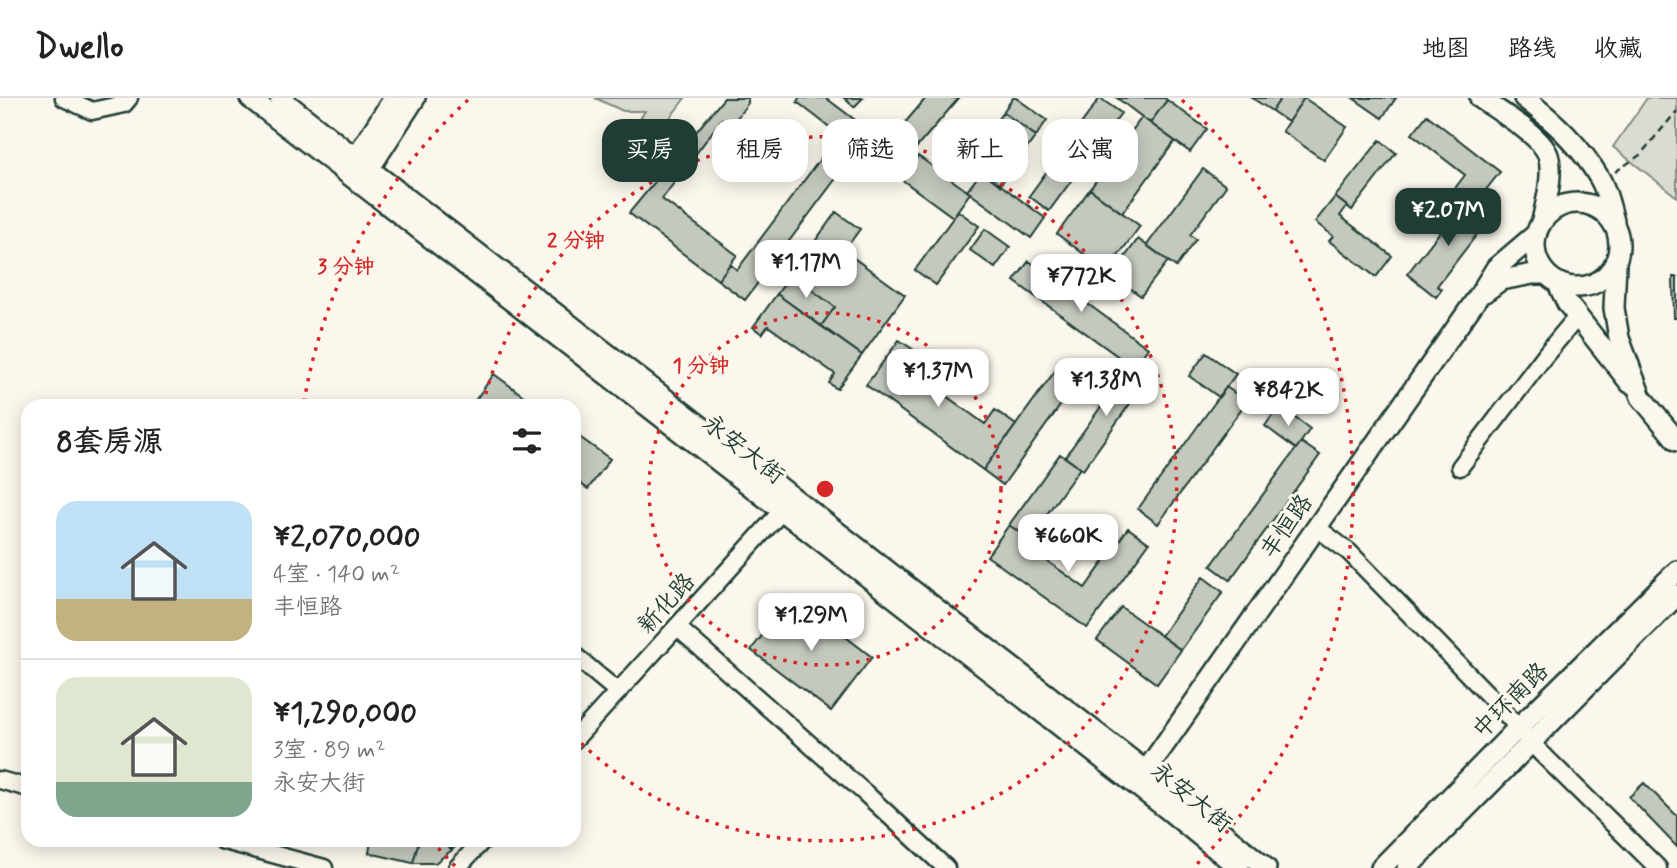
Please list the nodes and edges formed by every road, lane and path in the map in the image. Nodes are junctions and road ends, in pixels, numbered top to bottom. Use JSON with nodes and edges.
{"nodes":[{"id":1,"x":64,"y":98,"type":"edge"},
{"id":2,"x":129,"y":98,"type":"edge"},
{"id":3,"x":250,"y":98,"type":"edge"},
{"id":4,"x":280,"y":98,"type":"edge"},
{"id":5,"x":394,"y":98,"type":"edge"},
{"id":6,"x":415,"y":98,"type":"edge"},
{"id":7,"x":1480,"y":98,"type":"edge"},
{"id":8,"x":1524,"y":98,"type":"edge"},
{"id":9,"x":1677,"y":111,"type":"edge"},
{"id":10,"x":357,"y":171,"type":"junction"},
{"id":11,"x":1601,"y":181,"type":"junction"},
{"id":12,"x":1615,"y":223,"type":"junction"},
{"id":13,"x":1539,"y":228,"type":"junction"},
{"id":14,"x":1616,"y":262,"type":"junction"},
{"id":15,"x":1551,"y":278,"type":"junction"},
{"id":16,"x":1478,"y":297,"type":"junction"},
{"id":17,"x":1577,"y":317,"type":"junction"},
{"id":18,"x":1641,"y":397,"type":"junction"},
{"id":19,"x":1677,"y":441,"type":"edge"},
{"id":20,"x":1460,"y":467,"type":"dead end"},
{"id":21,"x":788,"y":505,"type":"junction"},
{"id":22,"x":1316,"y":527,"type":"junction"},
{"id":23,"x":1677,"y":571,"type":"edge"},
{"id":24,"x":1677,"y":595,"type":"edge"},
{"id":25,"x":677,"y":627,"type":"junction"},
{"id":26,"x":581,"y":664,"type":"edge"},
{"id":27,"x":618,"y":692,"type":"junction"},
{"id":28,"x":581,"y":732,"type":"edge"},
{"id":29,"x":1524,"y":734,"type":"junction"},
{"id":30,"x":1142,"y":778,"type":"junction"},
{"id":31,"x":0,"y":780,"type":"edge"},
{"id":32,"x":21,"y":786,"type":"edge"},
{"id":33,"x":247,"y":847,"type":"edge"},
{"id":34,"x":476,"y":847,"type":"edge"},
{"id":35,"x":324,"y":868,"type":"edge"},
{"id":36,"x":457,"y":868,"type":"edge"},
{"id":37,"x":946,"y":868,"type":"edge"},
{"id":38,"x":1239,"y":868,"type":"edge"},
{"id":39,"x":1266,"y":868,"type":"edge"},
{"id":40,"x":1381,"y":868,"type":"edge"},
{"id":41,"x":1407,"y":868,"type":"edge"},
{"id":42,"x":1658,"y":868,"type":"edge"}],
"edges":[{"from":1,"to":2,"type":"street"},
{"from":3,"to":10,"type":"main road","name":"永安大街"},
{"from":4,"to":10,"type":"main road","name":"永安大街"},
{"from":5,"to":10,"type":"main road"},
{"from":6,"to":10,"type":"main road"},
{"from":7,"to":13,"type":"main road"},
{"from":8,"to":11,"type":"main road"},
{"from":9,"to":11,"type":"path"},
{"from":10,"to":21,"type":"main road","name":"永安大街"},
{"from":11,"to":12,"type":"main road"},
{"from":12,"to":13,"type":"main road"},
{"from":12,"to":14,"type":"main road"},
{"from":13,"to":15,"type":"main road"},
{"from":13,"to":16,"type":"main road","name":"丰恒路"},
{"from":14,"to":15,"type":"main road"},
{"from":14,"to":18,"type":"main road"},
{"from":15,"to":16,"type":"main road"},
{"from":15,"to":17,"type":"main road"},
{"from":16,"to":22,"type":"main road","name":"丰恒路"},
{"from":17,"to":18,"type":"main road"},
{"from":17,"to":20,"type":"street"},
{"from":18,"to":19,"type":"main road"},
{"from":21,"to":25,"type":"street","name":"新化路"},
{"from":21,"to":30,"type":"main road","name":"永安大街"},
{"from":22,"to":29,"type":"street"},
{"from":22,"to":30,"type":"main road","name":"丰恒路"},
{"from":23,"to":29,"type":"main road","name":"中环南路"},
{"from":24,"to":29,"type":"main road","name":"中环南路"},
{"from":25,"to":27,"type":"street","name":"新化路"},
{"from":25,"to":37,"type":"street"},
{"from":26,"to":27,"type":"street"},
{"from":27,"to":28,"type":"street","name":"新化路"},
{"from":29,"to":40,"type":"main road","name":"中环南路"},
{"from":29,"to":41,"type":"main road","name":"中环南路"},
{"from":29,"to":42,"type":"street"},
{"from":30,"to":38,"type":"main road","name":"永安大街"},
{"from":30,"to":39,"type":"main road","name":"永安大街"},
{"from":31,"to":32,"type":"street"},
{"from":33,"to":35,"type":"street"},
{"from":34,"to":36,"type":"street"}]}
